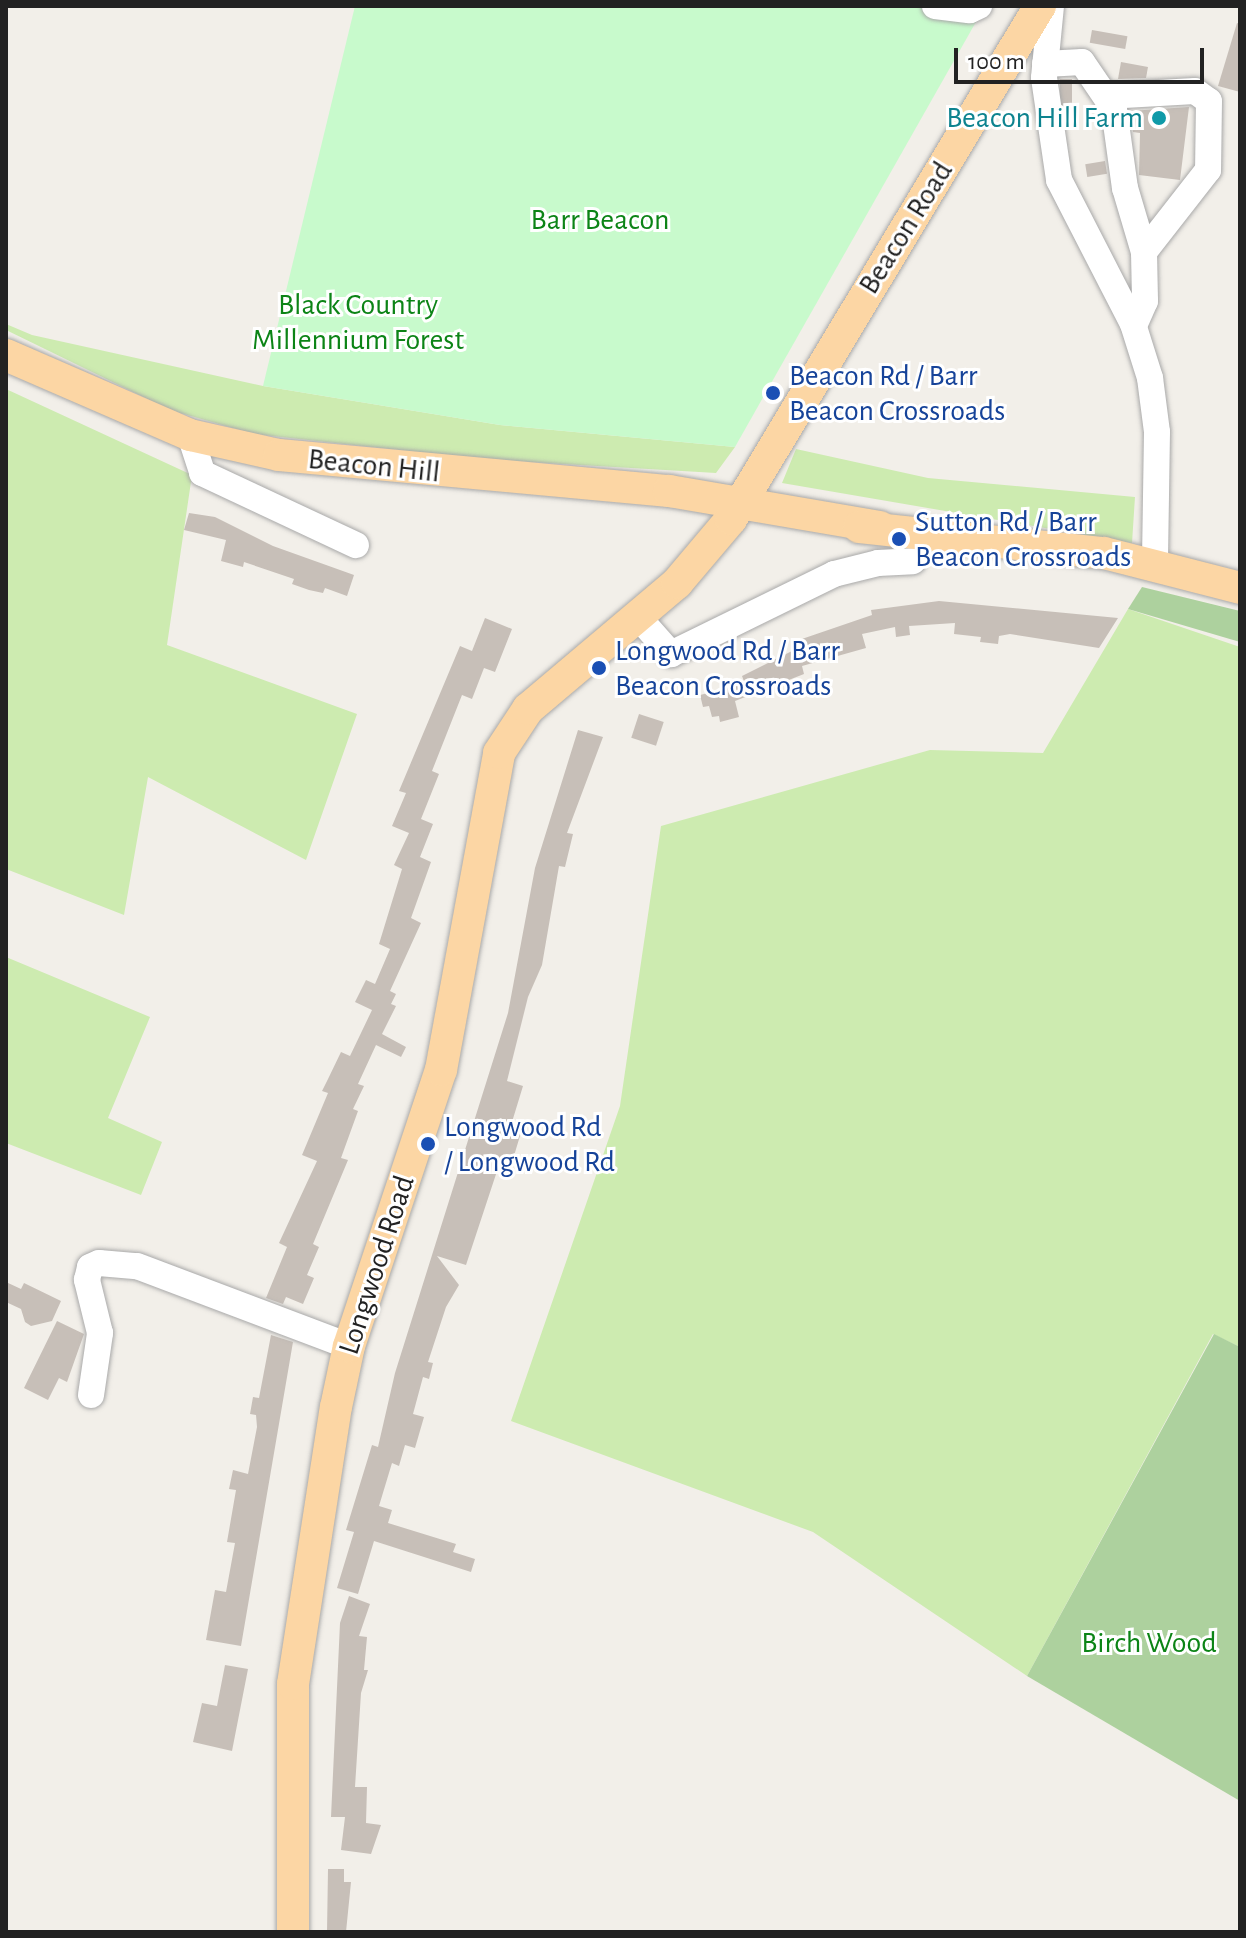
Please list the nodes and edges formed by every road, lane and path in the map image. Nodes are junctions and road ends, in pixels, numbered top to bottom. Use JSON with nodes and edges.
{"nodes":[{"id":1,"x":935,"y":6,"type":"edge"},
{"id":2,"x":979,"y":6,"type":"edge"},
{"id":3,"x":1040,"y":6,"type":"edge"},
{"id":4,"x":1051,"y":6,"type":"edge"},
{"id":5,"x":1045,"y":64,"type":"junction"},
{"id":6,"x":1106,"y":96,"type":"junction"},
{"id":7,"x":1144,"y":252,"type":"junction"},
{"id":8,"x":1134,"y":326,"type":"junction"},
{"id":9,"x":6,"y":355,"type":"edge"},
{"id":10,"x":190,"y":435,"type":"junction"},
{"id":11,"x":726,"y":509,"type":"junction"},
{"id":12,"x":356,"y":545,"type":"dead end"},
{"id":13,"x":913,"y":561,"type":"dead end"},
{"id":14,"x":1155,"y":563,"type":"junction"},
{"id":15,"x":1240,"y":588,"type":"edge"},
{"id":16,"x":638,"y":617,"type":"junction"},
{"id":17,"x":349,"y":1346,"type":"junction"},
{"id":18,"x":91,"y":1395,"type":"dead end"},
{"id":19,"x":293,"y":1932,"type":"edge"}],
"edges":[{"from":1,"to":2,"type":"street"},
{"from":3,"to":11,"type":"main road","name":"Beacon Road"},
{"from":4,"to":5,"type":"street"},
{"from":5,"to":6,"type":"street"},
{"from":5,"to":8,"type":"street"},
{"from":6,"to":7,"type":"street"},
{"from":6,"to":7,"type":"street"},
{"from":7,"to":8,"type":"street"},
{"from":8,"to":14,"type":"street"},
{"from":9,"to":10,"type":"main road","name":"Beacon Hill"},
{"from":10,"to":11,"type":"main road","name":"Beacon Hill"},
{"from":10,"to":12,"type":"street","name":"Beacon Hill"},
{"from":11,"to":14,"type":"main road","name":"Beacon Hill"},
{"from":11,"to":16,"type":"main road","name":"Longwood Road"},
{"from":13,"to":16,"type":"street"},
{"from":14,"to":15,"type":"main road","name":"Beacon Hill"},
{"from":16,"to":17,"type":"main road","name":"Longwood Road"},
{"from":17,"to":18,"type":"street"},
{"from":17,"to":19,"type":"main road","name":"Longwood Road"}]}
